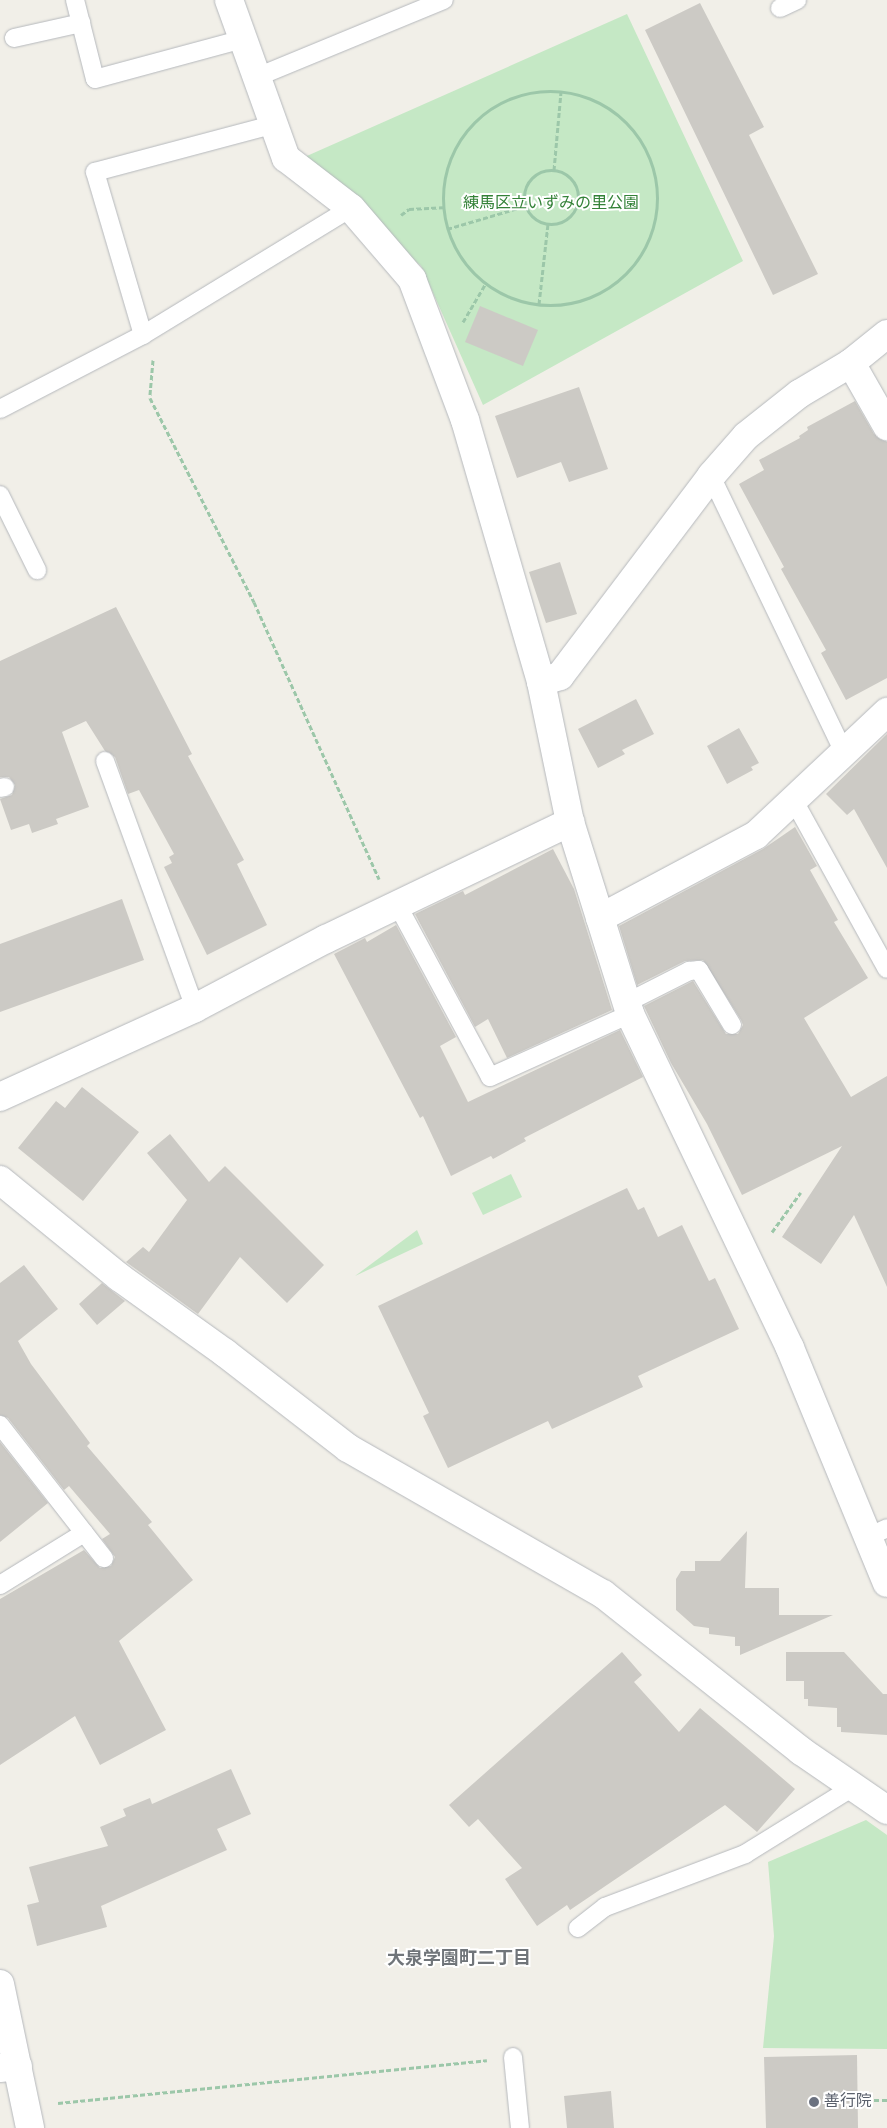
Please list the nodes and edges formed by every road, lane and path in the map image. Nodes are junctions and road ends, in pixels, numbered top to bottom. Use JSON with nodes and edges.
{"nodes":[{"id":1,"x":75,"y":0,"type":"edge"},
{"id":2,"x":229,"y":0,"type":"edge"},
{"id":3,"x":444,"y":0,"type":"edge"},
{"id":4,"x":797,"y":0,"type":"edge"},
{"id":5,"x":780,"y":8,"type":"dead end"},
{"id":6,"x":81,"y":23,"type":"junction"},
{"id":7,"x":14,"y":38,"type":"dead end"},
{"id":8,"x":243,"y":39,"type":"junction"},
{"id":9,"x":257,"y":77,"type":"junction"},
{"id":10,"x":561,"y":92,"type":"junction"},
{"id":11,"x":276,"y":124,"type":"junction"},
{"id":12,"x":554,"y":170,"type":"junction"},
{"id":13,"x":525,"y":206,"type":"junction"},
{"id":14,"x":443,"y":207,"type":"junction"},
{"id":15,"x":352,"y":208,"type":"junction"},
{"id":16,"x":397,"y":220,"type":"dead end"},
{"id":17,"x":548,"y":224,"type":"junction"},
{"id":18,"x":447,"y":229,"type":"junction"},
{"id":19,"x":486,"y":283,"type":"junction"},
{"id":20,"x":539,"y":304,"type":"junction"},
{"id":21,"x":463,"y":323,"type":"dead end"},
{"id":22,"x":150,"y":330,"type":"junction"},
{"id":23,"x":887,"y":334,"type":"edge"},
{"id":24,"x":850,"y":362,"type":"junction"},
{"id":25,"x":0,"y":409,"type":"edge"},
{"id":26,"x":887,"y":426,"type":"edge"},
{"id":27,"x":711,"y":476,"type":"junction"},
{"id":28,"x":0,"y":495,"type":"edge"},
{"id":29,"x":37,"y":570,"type":"dead end"},
{"id":30,"x":541,"y":682,"type":"junction"},
{"id":31,"x":887,"y":712,"type":"edge"},
{"id":32,"x":843,"y":750,"type":"junction"},
{"id":33,"x":105,"y":761,"type":"dead end"},
{"id":34,"x":793,"y":799,"type":"junction"},
{"id":35,"x":570,"y":822,"type":"junction"},
{"id":36,"x":395,"y":908,"type":"junction"},
{"id":37,"x":600,"y":918,"type":"junction"},
{"id":38,"x":887,"y":969,"type":"edge"},
{"id":39,"x":195,"y":1008,"type":"junction"},
{"id":40,"x":628,"y":1009,"type":"junction"},
{"id":41,"x":732,"y":1024,"type":"dead end"},
{"id":42,"x":0,"y":1097,"type":"edge"},
{"id":43,"x":0,"y":1180,"type":"edge"},
{"id":44,"x":801,"y":1192,"type":"dead end"},
{"id":45,"x":746,"y":1257,"type":"junction"},
{"id":46,"x":0,"y":1425,"type":"edge"},
{"id":47,"x":878,"y":1532,"type":"edge"},
{"id":48,"x":84,"y":1533,"type":"junction"},
{"id":49,"x":104,"y":1558,"type":"dead end"},
{"id":50,"x":887,"y":1583,"type":"edge"},
{"id":51,"x":0,"y":1585,"type":"edge"},
{"id":52,"x":853,"y":1787,"type":"junction"},
{"id":53,"x":887,"y":1810,"type":"edge"},
{"id":54,"x":578,"y":1928,"type":"dead end"},
{"id":55,"x":0,"y":1984,"type":"edge"},
{"id":56,"x":513,"y":2057,"type":"joint"},
{"id":57,"x":9,"y":2067,"type":"edge"},
{"id":58,"x":874,"y":2100,"type":"dead end"},
{"id":59,"x":887,"y":2100,"type":"edge"},
{"id":60,"x":28,"y":2117,"type":"edge"},
{"id":61,"x":520,"y":2128,"type":"edge"}],
"edges":[{"from":1,"to":6,"type":"lane"},
{"from":2,"to":8,"type":"street"},
{"from":3,"to":9,"type":"lane"},
{"from":4,"to":5,"type":"lane"},
{"from":6,"to":7,"type":"lane"},
{"from":6,"to":8,"type":"lane"},
{"from":8,"to":9,"type":"street"},
{"from":9,"to":11,"type":"street"},
{"from":10,"to":12,"type":"path"},
{"from":10,"to":14,"type":"path"},
{"from":10,"to":20,"type":"path"},
{"from":11,"to":15,"type":"street"},
{"from":11,"to":22,"type":"lane"},
{"from":12,"to":13,"type":"path"},
{"from":12,"to":17,"type":"path"},
{"from":13,"to":17,"type":"path"},
{"from":13,"to":18,"type":"path"},
{"from":14,"to":16,"type":"path"},
{"from":14,"to":18,"type":"path"},
{"from":15,"to":22,"type":"lane"},
{"from":15,"to":30,"type":"street"},
{"from":17,"to":20,"type":"path"},
{"from":18,"to":19,"type":"path"},
{"from":19,"to":20,"type":"path"},
{"from":19,"to":21,"type":"path"},
{"from":22,"to":25,"type":"lane"},
{"from":22,"to":36,"type":"path"},
{"from":23,"to":24,"type":"street"},
{"from":24,"to":26,"type":"street"},
{"from":24,"to":27,"type":"street"},
{"from":27,"to":30,"type":"street"},
{"from":27,"to":32,"type":"lane"},
{"from":28,"to":29,"type":"lane"},
{"from":30,"to":35,"type":"street"},
{"from":31,"to":32,"type":"street"},
{"from":32,"to":34,"type":"street"},
{"from":33,"to":39,"type":"lane"},
{"from":34,"to":37,"type":"street"},
{"from":34,"to":38,"type":"lane"},
{"from":35,"to":36,"type":"street"},
{"from":35,"to":37,"type":"street"},
{"from":36,"to":39,"type":"street"},
{"from":36,"to":40,"type":"lane"},
{"from":37,"to":40,"type":"street"},
{"from":39,"to":42,"type":"street"},
{"from":40,"to":41,"type":"lane"},
{"from":40,"to":45,"type":"street"},
{"from":43,"to":52,"type":"street"},
{"from":44,"to":45,"type":"path"},
{"from":45,"to":47,"type":"street"},
{"from":46,"to":48,"type":"lane"},
{"from":47,"to":50,"type":"street"},
{"from":48,"to":49,"type":"lane"},
{"from":48,"to":51,"type":"lane"},
{"from":52,"to":53,"type":"street"},
{"from":52,"to":54,"type":"lane"},
{"from":55,"to":57,"type":"street"},
{"from":56,"to":60,"type":"path"},
{"from":56,"to":61,"type":"lane"},
{"from":57,"to":60,"type":"street"},
{"from":58,"to":59,"type":"path"}]}
